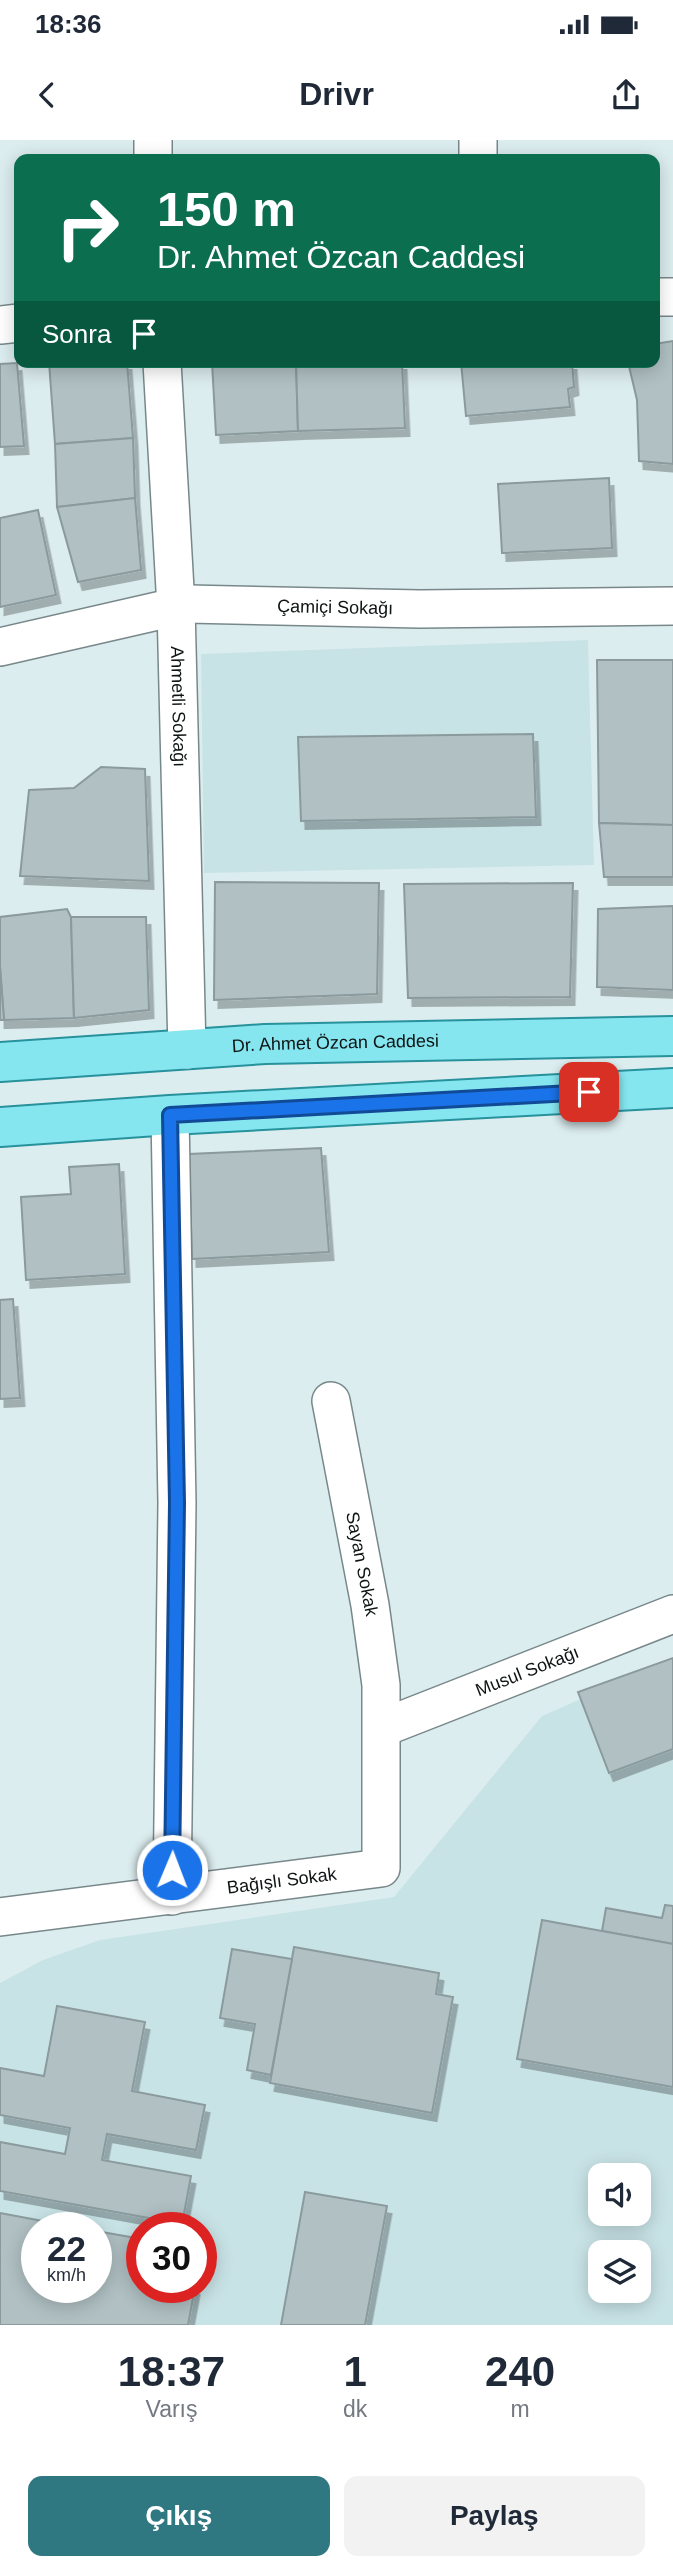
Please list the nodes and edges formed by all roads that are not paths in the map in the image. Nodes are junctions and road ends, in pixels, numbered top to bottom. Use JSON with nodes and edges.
{"nodes":[{"id":1,"x":162,"y":368,"type":"edge"},
{"id":2,"x":673,"y":606,"type":"edge"},
{"id":3,"x":176,"y":607,"type":"junction"},
{"id":4,"x":0,"y":647,"type":"edge"},
{"id":5,"x":673,"y":1036,"type":"edge"},
{"id":6,"x":187,"y":1049,"type":"junction"},
{"id":7,"x":0,"y":1062,"type":"edge"},
{"id":8,"x":673,"y":1088,"type":"edge"},
{"id":9,"x":170,"y":1115,"type":"junction"},
{"id":10,"x":0,"y":1127,"type":"edge"},
{"id":11,"x":331,"y":1401,"type":"dead end"},
{"id":12,"x":673,"y":1614,"type":"edge"},
{"id":13,"x":382,"y":1728,"type":"junction"},
{"id":14,"x":172,"y":1896,"type":"junction"},
{"id":15,"x":65,"y":1910,"type":"junction"},
{"id":16,"x":0,"y":1917,"type":"edge"},
{"id":17,"x":0,"y":1943,"type":"edge"}],
"edges":[{"from":1,"to":3,"type":"street","name":"Ahmetli Sokağı"},
{"from":2,"to":3,"type":"street","name":"Çamiçi Sokağı"},
{"from":3,"to":4,"type":"street","name":"Çamiçi Sokağı"},
{"from":3,"to":6,"type":"street","name":"Ahmetli Sokağı"},
{"from":5,"to":6,"type":"main road","name":"Dr. Ahmet Özcan Caddesi"},
{"from":6,"to":7,"type":"main road","name":"Dr. Ahmet Özcan Caddesi"},
{"from":8,"to":9,"type":"main road"},
{"from":9,"to":10,"type":"main road"},
{"from":9,"to":14,"type":"street"},
{"from":11,"to":13,"type":"street","name":"Sayan Sokak"},
{"from":12,"to":13,"type":"street","name":"Musul Sokağı"},
{"from":13,"to":14,"type":"street","name":"Bağışlı Sokak"},
{"from":14,"to":15,"type":"street","name":"Bağışlı Sokak"},
{"from":15,"to":16,"type":"street","name":"Bağışlı Sokak"},
{"from":15,"to":17,"type":"street"}]}
